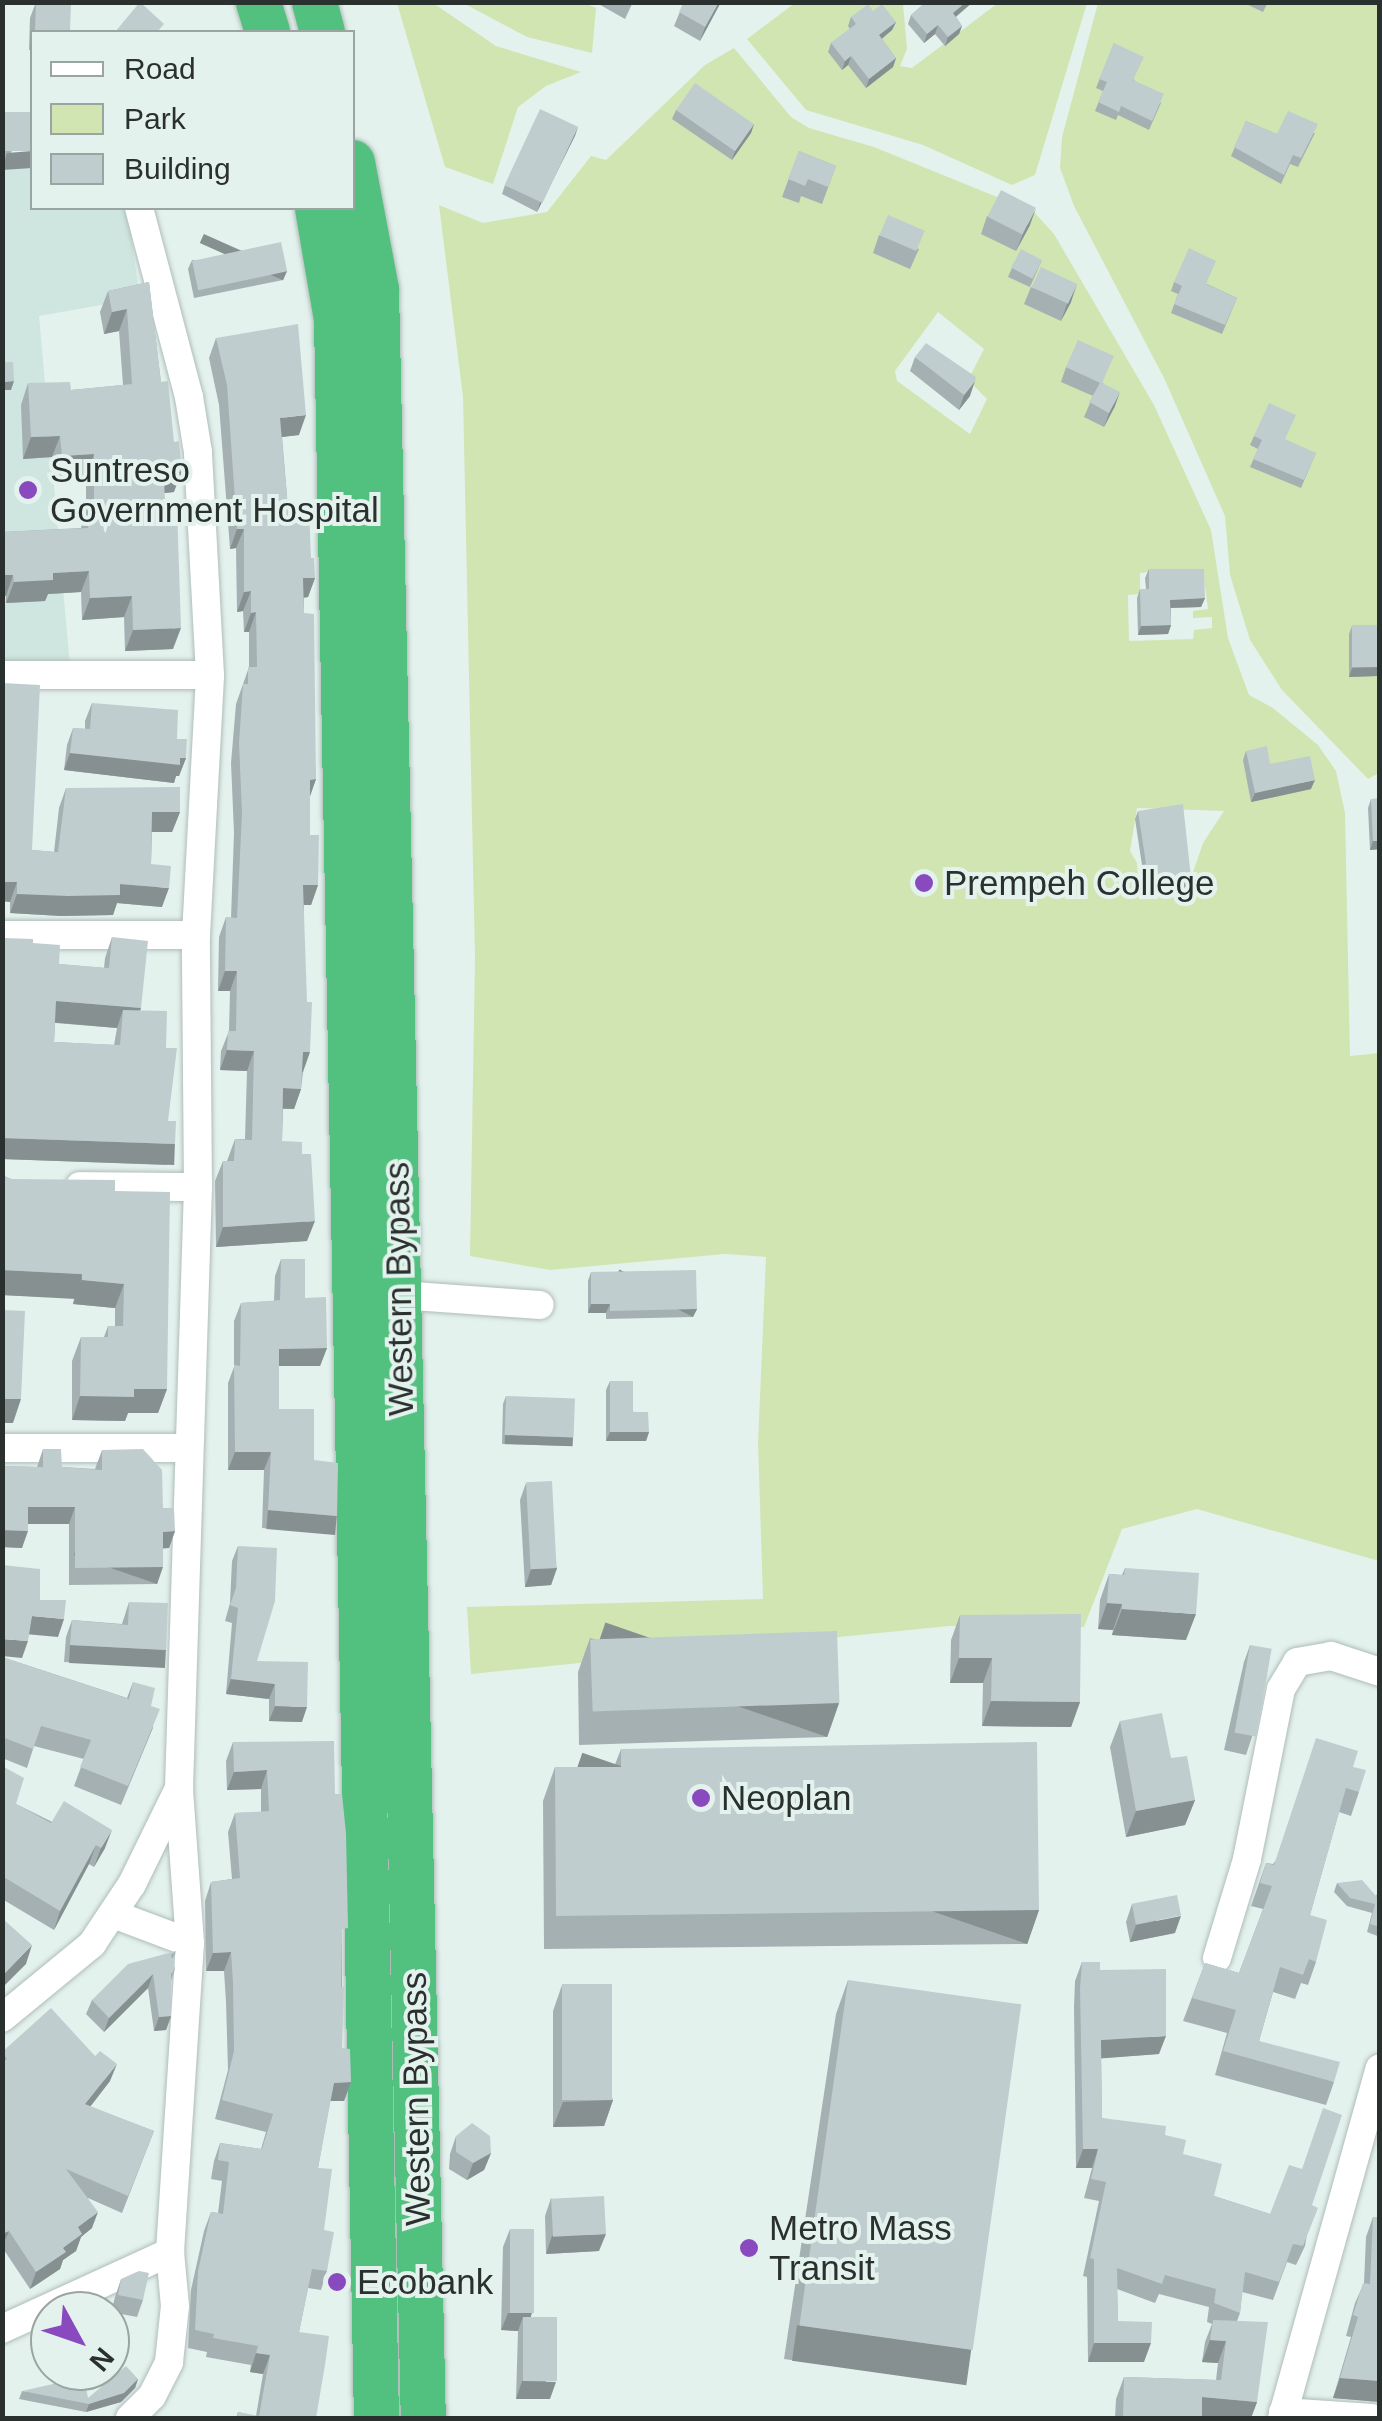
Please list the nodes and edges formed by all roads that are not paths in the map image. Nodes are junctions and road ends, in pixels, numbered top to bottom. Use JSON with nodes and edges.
{"nodes":[{"id":1,"x":258,"y":2,"type":"edge"},
{"id":2,"x":314,"y":2,"type":"edge"},
{"id":3,"x":267,"y":30,"type":"edge"},
{"id":4,"x":321,"y":30,"type":"edge"},
{"id":5,"x":355,"y":178,"type":"edge"},
{"id":6,"x":140,"y":210,"type":"edge"},
{"id":7,"x":317,"y":210,"type":"edge"},
{"id":8,"x":2,"y":675,"type":"edge"},
{"id":9,"x":210,"y":675,"type":"junction"},
{"id":10,"x":2,"y":935,"type":"edge"},
{"id":11,"x":196,"y":935,"type":"junction"},
{"id":12,"x":61,"y":1185,"type":"edge"},
{"id":13,"x":198,"y":1187,"type":"junction"},
{"id":14,"x":399,"y":1295,"type":"junction"},
{"id":15,"x":540,"y":1305,"type":"dead end"},
{"id":16,"x":2,"y":1448,"type":"edge"},
{"id":17,"x":187,"y":1448,"type":"junction"},
{"id":18,"x":1380,"y":1672,"type":"edge"},
{"id":19,"x":179,"y":1788,"type":"junction"},
{"id":20,"x":113,"y":1914,"type":"junction"},
{"id":21,"x":190,"y":1943,"type":"junction"},
{"id":22,"x":1217,"y":1958,"type":"dead end"},
{"id":23,"x":2,"y":2018,"type":"edge"},
{"id":24,"x":1380,"y":2068,"type":"edge"},
{"id":25,"x":1371,"y":2127,"type":"edge"},
{"id":26,"x":170,"y":2252,"type":"junction"},
{"id":27,"x":2,"y":2329,"type":"edge"},
{"id":28,"x":1283,"y":2415,"type":"edge"},
{"id":29,"x":130,"y":2418,"type":"edge"},
{"id":30,"x":376,"y":2418,"type":"edge"},
{"id":31,"x":422,"y":2418,"type":"edge"},
{"id":32,"x":1372,"y":2418,"type":"edge"}],
"edges":[{"from":1,"to":3,"type":"highway"},
{"from":2,"to":4,"type":"highway"},
{"from":5,"to":14,"type":"highway","name":"Western Bypass"},
{"from":6,"to":9,"type":"street"},
{"from":7,"to":30,"type":"highway","name":"Western Bypass"},
{"from":8,"to":9,"type":"street"},
{"from":9,"to":11,"type":"street"},
{"from":10,"to":11,"type":"street"},
{"from":11,"to":13,"type":"street"},
{"from":12,"to":13,"type":"street"},
{"from":13,"to":17,"type":"street"},
{"from":14,"to":15,"type":"street"},
{"from":14,"to":31,"type":"highway","name":"Western Bypass"},
{"from":16,"to":17,"type":"street"},
{"from":17,"to":19,"type":"street"},
{"from":18,"to":22,"type":"street"},
{"from":19,"to":20,"type":"street"},
{"from":19,"to":21,"type":"street"},
{"from":20,"to":21,"type":"street"},
{"from":20,"to":23,"type":"street"},
{"from":21,"to":26,"type":"street"},
{"from":24,"to":25,"type":"street"},
{"from":25,"to":28,"type":"street"},
{"from":26,"to":27,"type":"street"},
{"from":26,"to":29,"type":"street"},
{"from":28,"to":32,"type":"street"}]}
